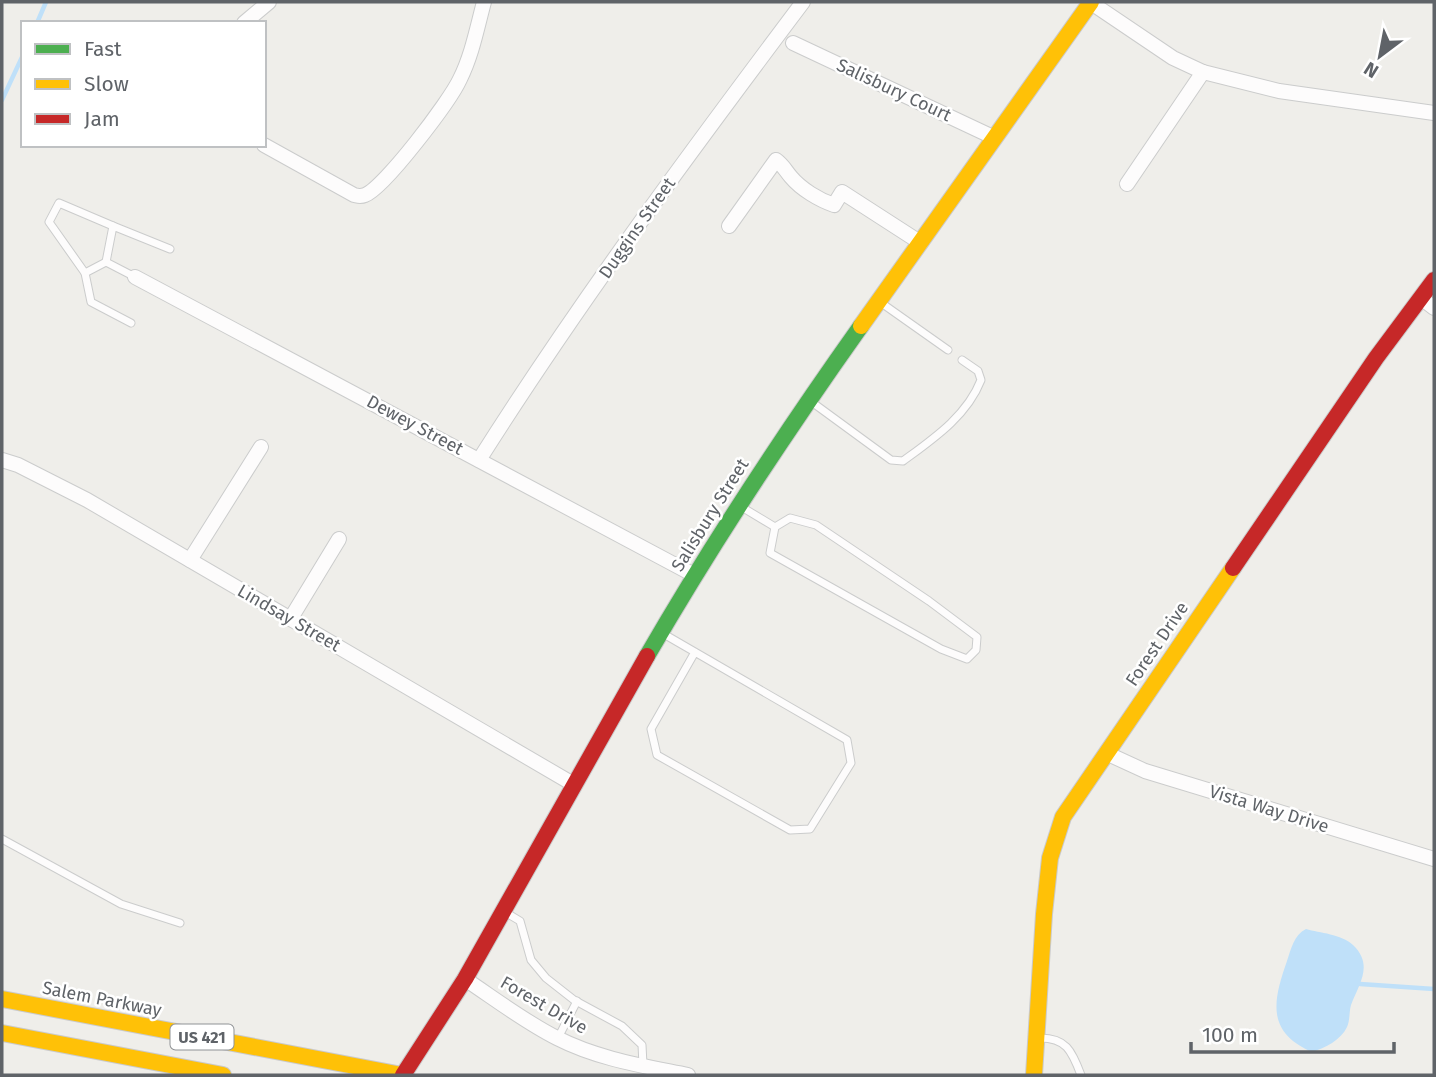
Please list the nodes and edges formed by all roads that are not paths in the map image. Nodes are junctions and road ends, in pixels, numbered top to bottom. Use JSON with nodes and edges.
{"nodes":[{"id":1,"x":269,"y":2,"type":"edge"},
{"id":2,"x":484,"y":2,"type":"edge"},
{"id":3,"x":803,"y":2,"type":"edge"},
{"id":4,"x":1091,"y":2,"type":"edge"},
{"id":5,"x":246,"y":21,"type":"edge"},
{"id":6,"x":793,"y":43,"type":"dead end"},
{"id":7,"x":1203,"y":72,"type":"junction"},
{"id":8,"x":1434,"y":113,"type":"edge"},
{"id":9,"x":995,"y":138,"type":"junction"},
{"id":10,"x":266,"y":146,"type":"edge"},
{"id":11,"x":1127,"y":184,"type":"dead end"},
{"id":12,"x":113,"y":226,"type":"junction"},
{"id":13,"x":729,"y":226,"type":"dead end"},
{"id":14,"x":921,"y":243,"type":"junction"},
{"id":15,"x":170,"y":249,"type":"dead end"},
{"id":16,"x":106,"y":261,"type":"junction"},
{"id":17,"x":85,"y":273,"type":"junction"},
{"id":18,"x":135,"y":277,"type":"joint"},
{"id":19,"x":1434,"y":280,"type":"edge"},
{"id":20,"x":879,"y":301,"type":"junction"},
{"id":21,"x":1428,"y":303,"type":"edge"},
{"id":22,"x":131,"y":323,"type":"dead end"},
{"id":23,"x":948,"y":351,"type":"dead end"},
{"id":24,"x":962,"y":360,"type":"dead end"},
{"id":25,"x":808,"y":400,"type":"junction"},
{"id":26,"x":261,"y":447,"type":"dead end"},
{"id":27,"x":2,"y":460,"type":"edge"},
{"id":28,"x":479,"y":460,"type":"junction"},
{"id":29,"x":739,"y":506,"type":"junction"},
{"id":30,"x":775,"y":527,"type":"junction"},
{"id":31,"x":339,"y":539,"type":"dead end"},
{"id":32,"x":190,"y":560,"type":"junction"},
{"id":33,"x":694,"y":575,"type":"junction"},
{"id":34,"x":291,"y":618,"type":"junction"},
{"id":35,"x":661,"y":632,"type":"junction"},
{"id":36,"x":695,"y":652,"type":"junction"},
{"id":37,"x":1106,"y":753,"type":"junction"},
{"id":38,"x":573,"y":784,"type":"junction"},
{"id":39,"x":2,"y":839,"type":"edge"},
{"id":40,"x":1434,"y":859,"type":"edge"},
{"id":41,"x":504,"y":911,"type":"junction"},
{"id":42,"x":180,"y":923,"type":"dead end"},
{"id":43,"x":465,"y":979,"type":"junction"},
{"id":44,"x":2,"y":999,"type":"edge"},
{"id":45,"x":577,"y":1001,"type":"junction"},
{"id":46,"x":2,"y":1033,"type":"edge"},
{"id":47,"x":1037,"y":1038,"type":"junction"},
{"id":48,"x":557,"y":1039,"type":"junction"},
{"id":49,"x":643,"y":1066,"type":"junction"},
{"id":50,"x":223,"y":1075,"type":"edge"},
{"id":51,"x":402,"y":1075,"type":"edge"},
{"id":52,"x":688,"y":1075,"type":"edge"},
{"id":53,"x":1034,"y":1075,"type":"edge"},
{"id":54,"x":1082,"y":1075,"type":"edge"}],
"edges":[{"from":1,"to":5,"type":"street"},
{"from":2,"to":10,"type":"street"},
{"from":3,"to":28,"type":"street","name":"Duggins Street"},
{"from":4,"to":7,"type":"street"},
{"from":4,"to":9,"type":"main road","name":"Salisbury Street"},
{"from":6,"to":9,"type":"street","name":"Salisbury Court"},
{"from":7,"to":8,"type":"street"},
{"from":7,"to":11,"type":"street"},
{"from":9,"to":14,"type":"main road","name":"Salisbury Street"},
{"from":12,"to":15,"type":"lane"},
{"from":12,"to":16,"type":"lane"},
{"from":12,"to":17,"type":"lane"},
{"from":13,"to":14,"type":"street"},
{"from":14,"to":20,"type":"main road","name":"Salisbury Street"},
{"from":16,"to":17,"type":"lane"},
{"from":16,"to":18,"type":"lane"},
{"from":17,"to":22,"type":"lane"},
{"from":18,"to":28,"type":"street","name":"Dewey Street"},
{"from":19,"to":21,"type":"main road","name":"Forest Drive"},
{"from":20,"to":23,"type":"lane"},
{"from":20,"to":25,"type":"main road","name":"Salisbury Street"},
{"from":21,"to":37,"type":"main road","name":"Forest Drive"},
{"from":24,"to":25,"type":"lane"},
{"from":25,"to":29,"type":"main road","name":"Salisbury Street"},
{"from":26,"to":32,"type":"street"},
{"from":27,"to":32,"type":"street","name":"Lindsay Street"},
{"from":28,"to":33,"type":"street","name":"Dewey Street"},
{"from":29,"to":30,"type":"lane"},
{"from":29,"to":33,"type":"main road","name":"Salisbury Street"},
{"from":30,"to":30,"type":"lane"},
{"from":31,"to":34,"type":"street"},
{"from":32,"to":34,"type":"street","name":"Lindsay Street"},
{"from":33,"to":35,"type":"main road","name":"Salisbury Street"},
{"from":34,"to":38,"type":"street","name":"Lindsay Street"},
{"from":35,"to":36,"type":"lane"},
{"from":35,"to":38,"type":"main road","name":"Salisbury Street"},
{"from":36,"to":36,"type":"lane"},
{"from":37,"to":40,"type":"street","name":"Vista Way Drive"},
{"from":37,"to":47,"type":"main road","name":"Forest Drive"},
{"from":38,"to":41,"type":"main road","name":"Salisbury Street"},
{"from":39,"to":42,"type":"lane"},
{"from":41,"to":43,"type":"main road","name":"Salisbury Street"},
{"from":41,"to":45,"type":"lane"},
{"from":43,"to":48,"type":"street","name":"Forest Drive"},
{"from":43,"to":51,"type":"main road","name":"Salisbury Street"},
{"from":44,"to":51,"type":"main road","name":"Salem Parkway","number":"US 421"},
{"from":45,"to":48,"type":"lane"},
{"from":45,"to":49,"type":"lane"},
{"from":46,"to":50,"type":"main road","number":"US 421"},
{"from":47,"to":53,"type":"main road","name":"Forest Drive"},
{"from":47,"to":54,"type":"lane"},
{"from":48,"to":49,"type":"street","name":"Forest Drive"},
{"from":49,"to":52,"type":"street","name":"Forest Drive"}]}
